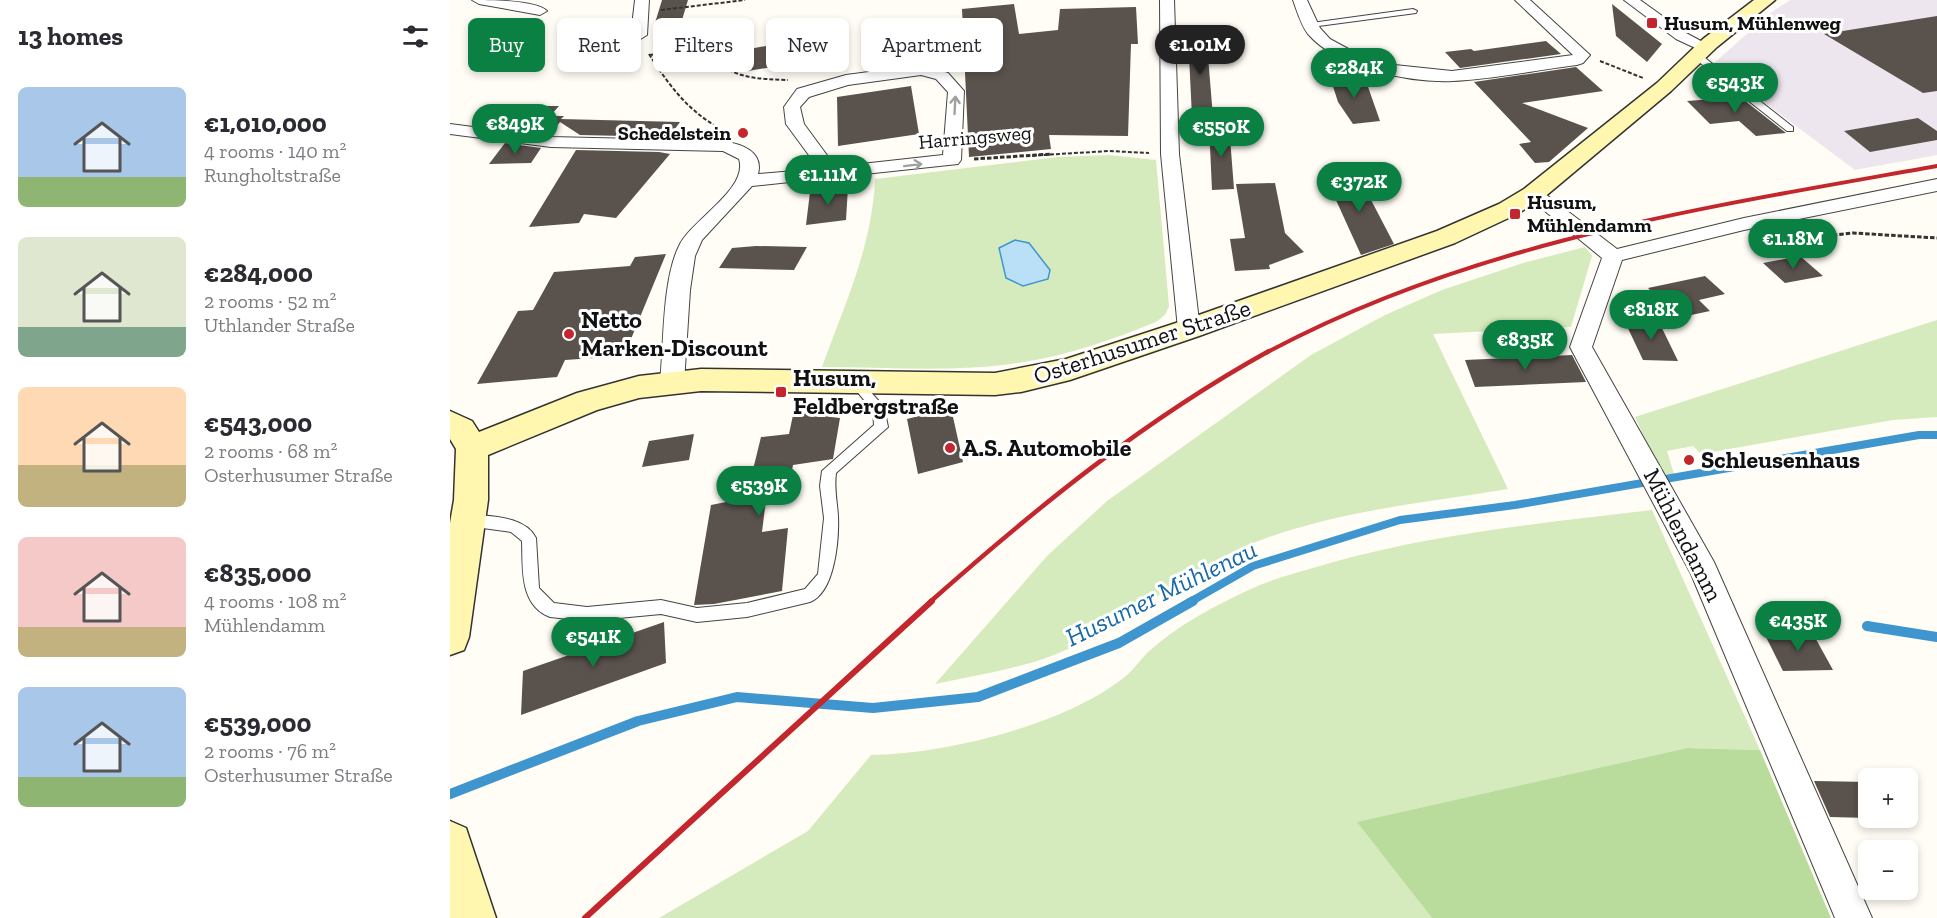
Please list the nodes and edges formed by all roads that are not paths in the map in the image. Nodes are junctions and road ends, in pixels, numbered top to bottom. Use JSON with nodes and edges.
{"nodes":[{"id":1,"x":479,"y":0,"type":"edge"},
{"id":2,"x":1167,"y":0,"type":"edge"},
{"id":3,"x":1300,"y":0,"type":"edge"},
{"id":4,"x":1522,"y":0,"type":"edge"},
{"id":5,"x":1631,"y":0,"type":"edge"},
{"id":6,"x":1764,"y":0,"type":"edge"},
{"id":7,"x":540,"y":11,"type":"dead end"},
{"id":8,"x":1413,"y":11,"type":"dead end"},
{"id":9,"x":1311,"y":25,"type":"junction"},
{"id":10,"x":1701,"y":52,"type":"junction"},
{"id":11,"x":450,"y":129,"type":"edge"},
{"id":12,"x":1790,"y":129,"type":"dead end"},
{"id":13,"x":813,"y":175,"type":"junction"},
{"id":14,"x":748,"y":180,"type":"junction"},
{"id":15,"x":1937,"y":185,"type":"edge"},
{"id":16,"x":1533,"y":194,"type":"junction"},
{"id":17,"x":1613,"y":256,"type":"junction"},
{"id":18,"x":1189,"y":329,"type":"junction"},
{"id":19,"x":672,"y":383,"type":"junction"},
{"id":20,"x":857,"y":384,"type":"junction"},
{"id":21,"x":461,"y":435,"type":"edge"},
{"id":22,"x":468,"y":520,"type":"junction"},
{"id":23,"x":450,"y":637,"type":"edge"},
{"id":24,"x":450,"y":844,"type":"edge"},
{"id":25,"x":472,"y":918,"type":"edge"},
{"id":26,"x":1854,"y":918,"type":"edge"}],
"edges":[{"from":1,"to":7,"type":"street"},
{"from":2,"to":18,"type":"street"},
{"from":3,"to":9,"type":"street"},
{"from":4,"to":9,"type":"street"},
{"from":5,"to":10,"type":"street"},
{"from":6,"to":10,"type":"street","name":"Osterhusumer Straße"},
{"from":8,"to":9,"type":"lane"},
{"from":10,"to":12,"type":"lane"},
{"from":10,"to":16,"type":"street","name":"Osterhusumer Straße"},
{"from":11,"to":14,"type":"street"},
{"from":13,"to":13,"type":"street","name":"Harringsweg","one_way":true},
{"from":13,"to":14,"type":"street","name":"Harringsweg"},
{"from":14,"to":19,"type":"street"},
{"from":15,"to":17,"type":"street"},
{"from":16,"to":17,"type":"street"},
{"from":16,"to":18,"type":"street","name":"Osterhusumer Straße"},
{"from":17,"to":26,"type":"street","name":"Mühlendamm"},
{"from":18,"to":20,"type":"street","name":"Osterhusumer Straße"},
{"from":19,"to":20,"type":"street","name":"Osterhusumer Straße"},
{"from":19,"to":21,"type":"street","name":"Osterhusumer Straße"},
{"from":20,"to":22,"type":"lane"},
{"from":21,"to":22,"type":"street"},
{"from":22,"to":23,"type":"street"},
{"from":24,"to":25,"type":"street"}]}
